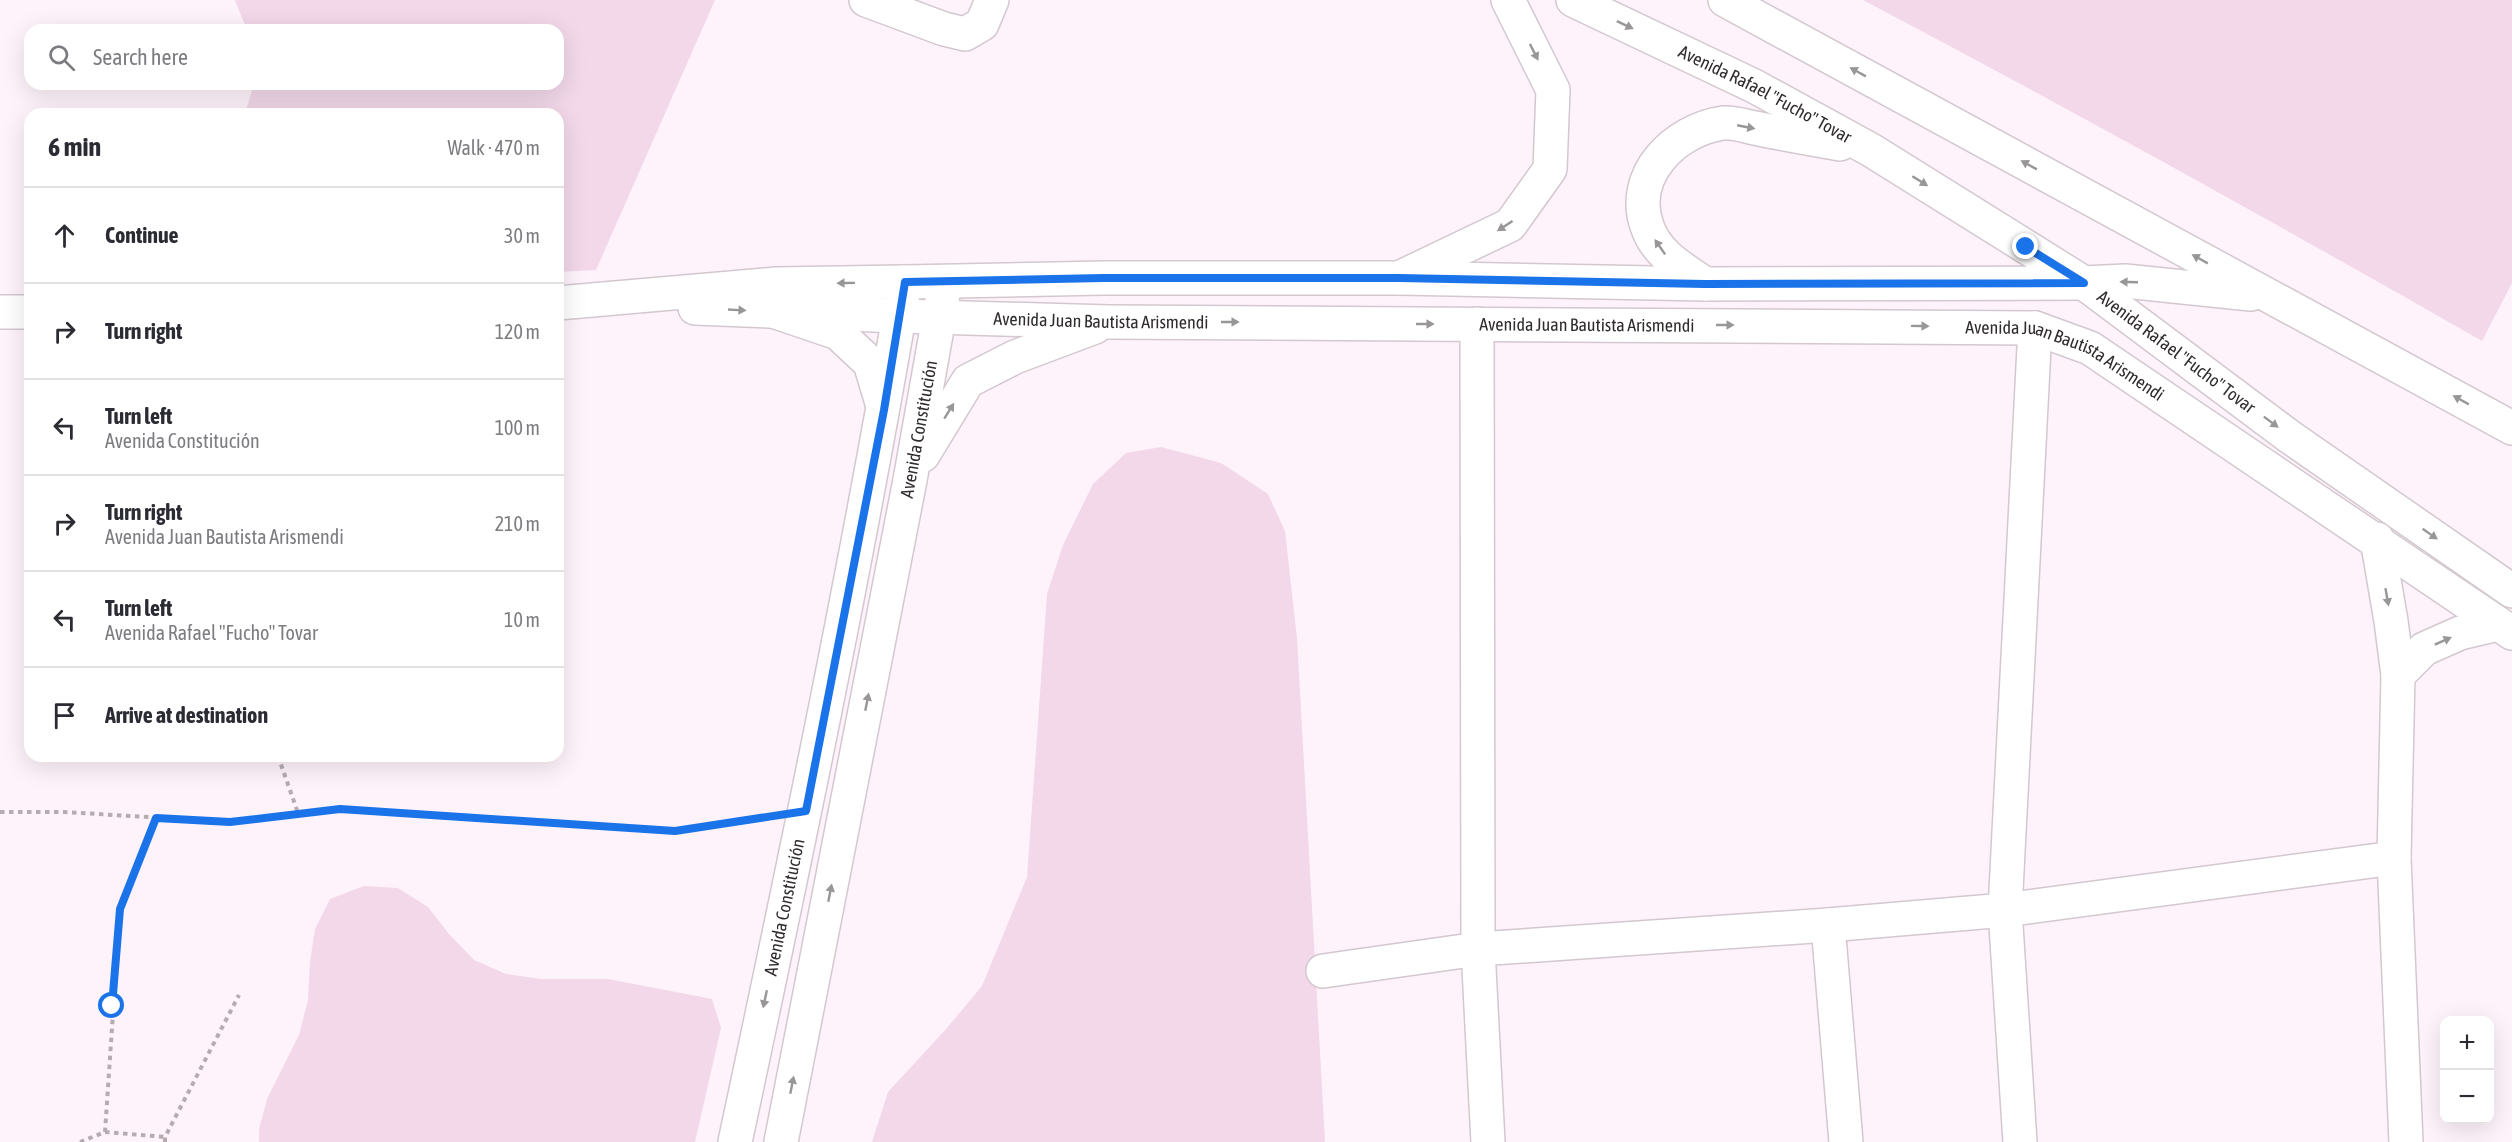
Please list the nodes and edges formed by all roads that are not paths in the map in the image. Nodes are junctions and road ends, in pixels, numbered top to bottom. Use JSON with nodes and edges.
{"nodes":[{"id":1,"x":866,"y":0,"type":"edge"},
{"id":2,"x":992,"y":0,"type":"edge"},
{"id":3,"x":1508,"y":0,"type":"edge"},
{"id":4,"x":1573,"y":0,"type":"edge"},
{"id":5,"x":1725,"y":0,"type":"edge"},
{"id":6,"x":1870,"y":150,"type":"junction"},
{"id":7,"x":1399,"y":278,"type":"junction"},
{"id":8,"x":946,"y":281,"type":"junction"},
{"id":9,"x":905,"y":282,"type":"junction"},
{"id":10,"x":2084,"y":283,"type":"junction"},
{"id":11,"x":1705,"y":284,"type":"junction"},
{"id":12,"x":2270,"y":297,"type":"junction"},
{"id":13,"x":566,"y":302,"type":"edge"},
{"id":14,"x":0,"y":312,"type":"edge"},
{"id":15,"x":24,"y":312,"type":"edge"},
{"id":16,"x":776,"y":312,"type":"junction"},
{"id":17,"x":899,"y":316,"type":"junction"},
{"id":18,"x":939,"y":316,"type":"junction"},
{"id":19,"x":1109,"y":322,"type":"junction"},
{"id":20,"x":1477,"y":324,"type":"junction"},
{"id":21,"x":2035,"y":328,"type":"junction"},
{"id":22,"x":884,"y":410,"type":"junction"},
{"id":23,"x":2512,"y":428,"type":"edge"},
{"id":24,"x":910,"y":480,"type":"junction"},
{"id":25,"x":2377,"y":539,"type":"junction"},
{"id":26,"x":2512,"y":591,"type":"edge"},
{"id":27,"x":2505,"y":628,"type":"edge"},
{"id":28,"x":2398,"y":675,"type":"junction"},
{"id":29,"x":2394,"y":858,"type":"junction"},
{"id":30,"x":2005,"y":910,"type":"junction"},
{"id":31,"x":1828,"y":926,"type":"junction"},
{"id":32,"x":1478,"y":950,"type":"junction"},
{"id":33,"x":1323,"y":972,"type":"dead end"},
{"id":34,"x":735,"y":1142,"type":"edge"},
{"id":35,"x":781,"y":1142,"type":"edge"},
{"id":36,"x":1488,"y":1142,"type":"edge"},
{"id":37,"x":1846,"y":1142,"type":"edge"},
{"id":38,"x":2020,"y":1142,"type":"edge"},
{"id":39,"x":2406,"y":1142,"type":"edge"}],
"edges":[{"from":1,"to":2,"type":"street"},
{"from":3,"to":7,"type":"street","one_way":true},
{"from":4,"to":6,"type":"street","name":"Avenida Rafael \"Fucho\" Tovar","one_way":true},
{"from":12,"to":5,"type":"street","one_way":true},
{"from":6,"to":10,"type":"street","name":"Avenida Rafael \"Fucho\" Tovar","one_way":true},
{"from":11,"to":6,"type":"street","one_way":true},
{"from":7,"to":8,"type":"street","name":"Avenida Juan Bautista Arismendi"},
{"from":7,"to":11,"type":"street","name":"Avenida Juan Bautista Arismendi"},
{"from":8,"to":9,"type":"street","name":"Avenida Juan Bautista Arismendi"},
{"from":8,"to":18,"type":"street","name":"Avenida Constitución"},
{"from":9,"to":13,"type":"street","name":"Avenida Juan Bautista Arismendi","one_way":true},
{"from":9,"to":17,"type":"street","name":"Avenida Constitución"},
{"from":10,"to":11,"type":"street","name":"Avenida Juan Bautista Arismendi"},
{"from":12,"to":10,"type":"street","name":"Avenida Juan Bautista Arismendi","one_way":true},
{"from":10,"to":26,"type":"street","name":"Avenida Rafael \"Fucho\" Tovar","one_way":true},
{"from":23,"to":12,"type":"street","one_way":true},
{"from":13,"to":16,"type":"street","name":"Avenida Juan Bautista Arismendi","one_way":true},
{"from":14,"to":15,"type":"street"},
{"from":16,"to":17,"type":"street","name":"Avenida Juan Bautista Arismendi"},
{"from":16,"to":22,"type":"street"},
{"from":17,"to":18,"type":"street","name":"Avenida Juan Bautista Arismendi"},
{"from":17,"to":22,"type":"street","name":"Avenida Constitución"},
{"from":18,"to":19,"type":"street","name":"Avenida Juan Bautista Arismendi"},
{"from":18,"to":24,"type":"street","name":"Avenida Constitución"},
{"from":19,"to":20,"type":"street","name":"Avenida Juan Bautista Arismendi","one_way":true},
{"from":24,"to":19,"type":"street","one_way":true},
{"from":20,"to":21,"type":"street","name":"Avenida Juan Bautista Arismendi","one_way":true},
{"from":20,"to":32,"type":"street"},
{"from":21,"to":25,"type":"street","name":"Avenida Juan Bautista Arismendi"},
{"from":21,"to":30,"type":"street"},
{"from":22,"to":34,"type":"street","name":"Avenida Constitución","one_way":true},
{"from":35,"to":24,"type":"street","name":"Avenida Constitución","one_way":true},
{"from":25,"to":27,"type":"street","name":"Avenida Juan Bautista Arismendi"},
{"from":25,"to":28,"type":"street","one_way":true},
{"from":28,"to":27,"type":"street","one_way":true},
{"from":28,"to":29,"type":"street"},
{"from":29,"to":30,"type":"street"},
{"from":29,"to":39,"type":"street"},
{"from":30,"to":31,"type":"street"},
{"from":30,"to":38,"type":"street"},
{"from":31,"to":32,"type":"street"},
{"from":31,"to":37,"type":"street"},
{"from":32,"to":33,"type":"street"},
{"from":32,"to":36,"type":"street"}]}
